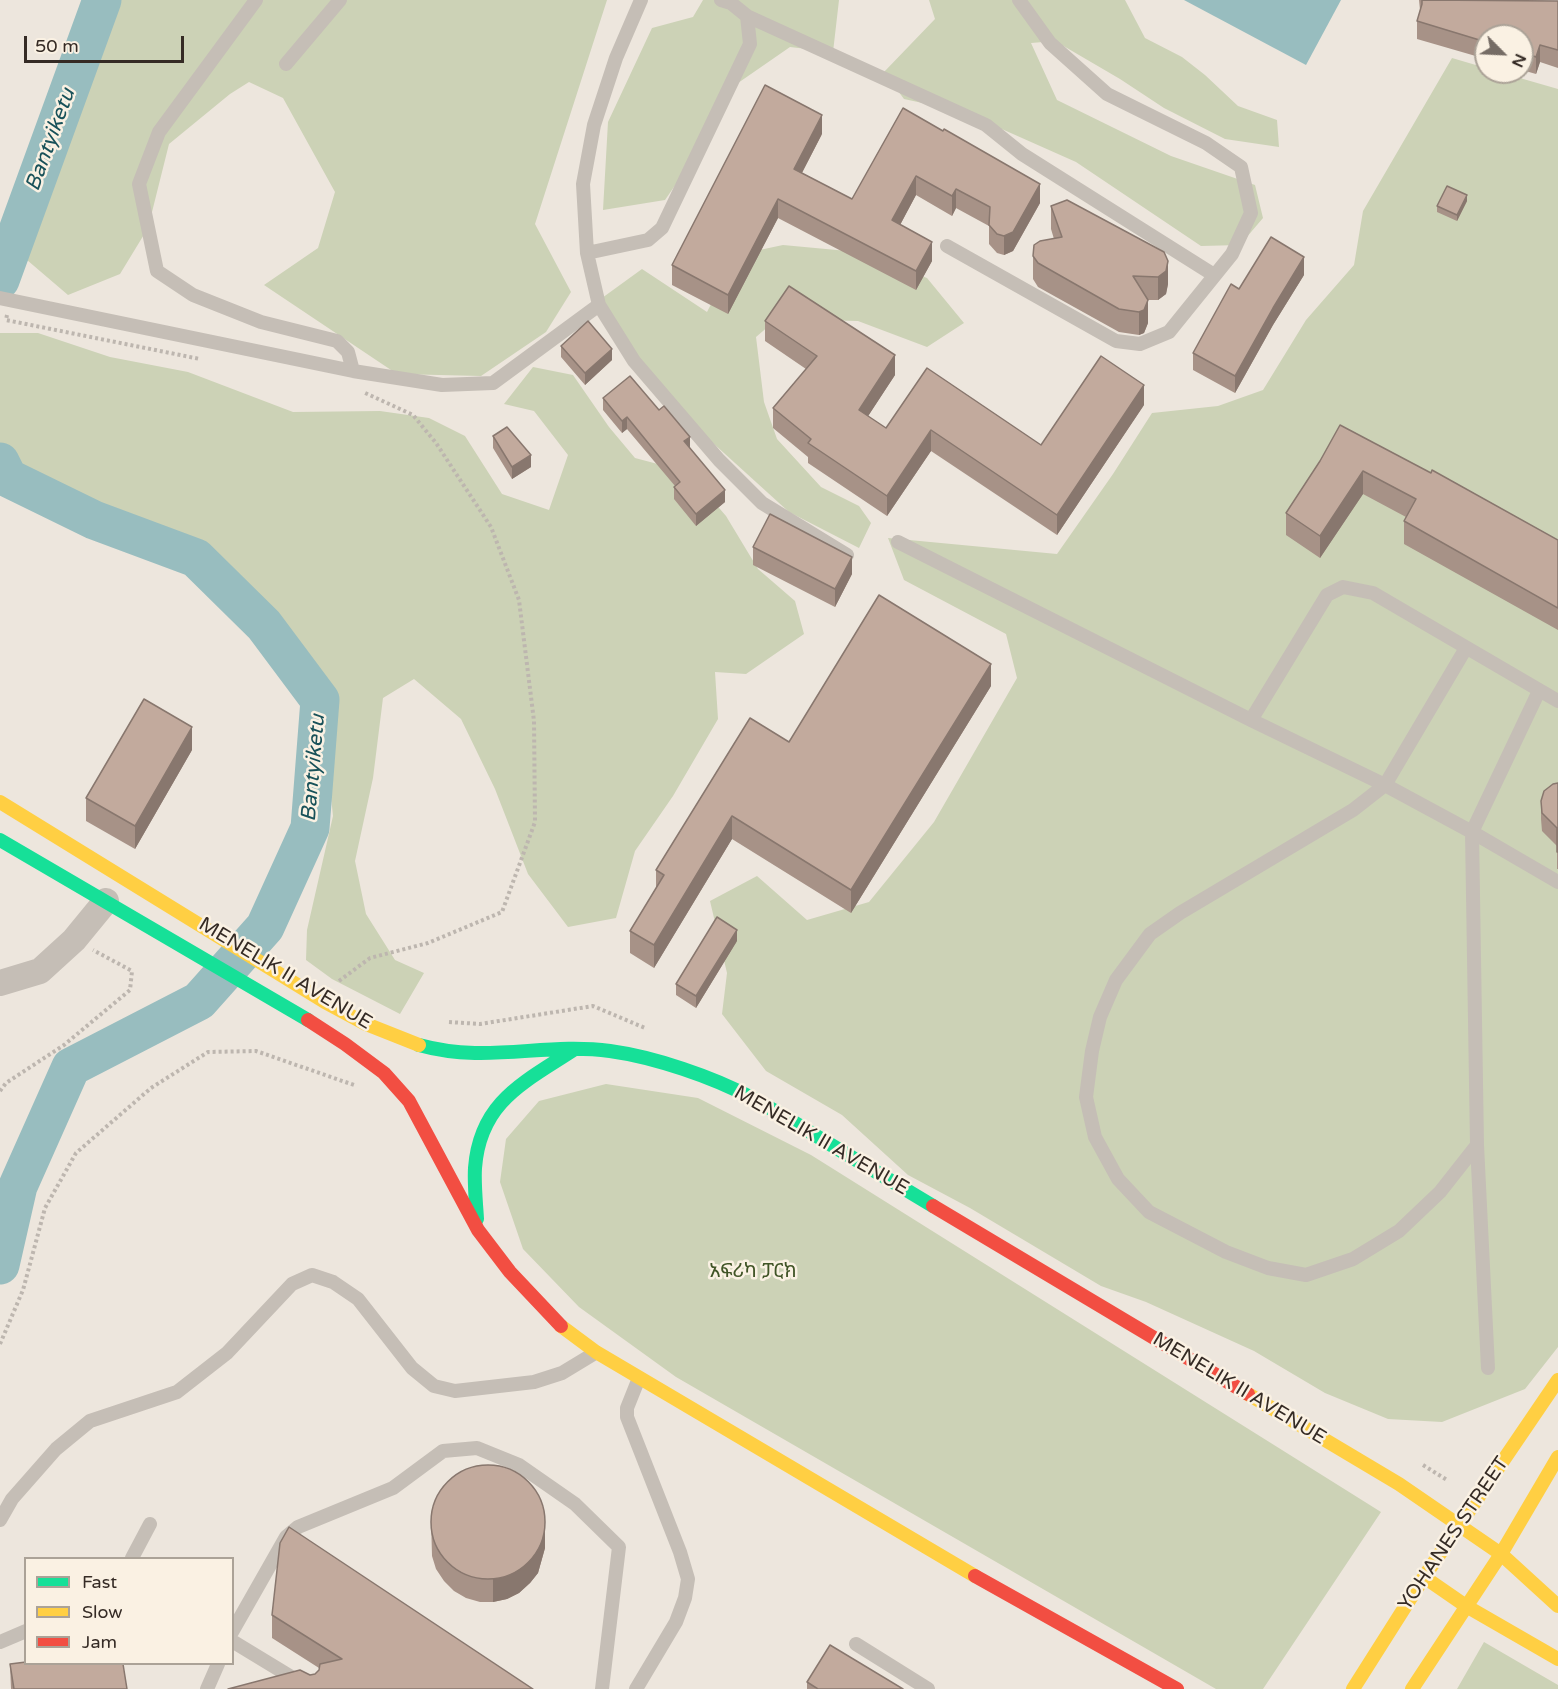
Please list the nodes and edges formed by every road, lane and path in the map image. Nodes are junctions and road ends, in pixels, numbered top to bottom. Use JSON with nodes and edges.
{"nodes":[{"id":1,"x":255,"y":0,"type":"edge"},
{"id":2,"x":340,"y":0,"type":"edge"},
{"id":3,"x":641,"y":0,"type":"edge"},
{"id":4,"x":722,"y":0,"type":"edge"},
{"id":5,"x":1019,"y":0,"type":"edge"},
{"id":6,"x":747,"y":16,"type":"junction"},
{"id":7,"x":286,"y":64,"type":"dead end"},
{"id":8,"x":946,"y":246,"type":"dead end"},
{"id":9,"x":587,"y":253,"type":"junction"},
{"id":10,"x":1214,"y":274,"type":"junction"},
{"id":11,"x":5,"y":299,"type":"edge"},
{"id":12,"x":599,"y":305,"type":"junction"},
{"id":13,"x":205,"y":360,"type":"dead end"},
{"id":14,"x":352,"y":371,"type":"junction"},
{"id":15,"x":357,"y":391,"type":"dead end"},
{"id":16,"x":898,"y":542,"type":"dead end"},
{"id":17,"x":847,"y":555,"type":"edge"},
{"id":18,"x":1466,"y":648,"type":"junction"},
{"id":19,"x":1539,"y":691,"type":"junction"},
{"id":20,"x":1558,"y":701,"type":"edge"},
{"id":21,"x":1251,"y":720,"type":"junction"},
{"id":22,"x":1385,"y":785,"type":"junction"},
{"id":23,"x":0,"y":802,"type":"edge"},
{"id":24,"x":1473,"y":832,"type":"junction"},
{"id":25,"x":0,"y":840,"type":"edge"},
{"id":26,"x":1558,"y":882,"type":"edge"},
{"id":27,"x":112,"y":905,"type":"junction"},
{"id":28,"x":74,"y":940,"type":"junction"},
{"id":29,"x":0,"y":983,"type":"edge"},
{"id":30,"x":331,"y":987,"type":"dead end"},
{"id":31,"x":577,"y":1048,"type":"junction"},
{"id":32,"x":357,"y":1086,"type":"dead end"},
{"id":33,"x":0,"y":1091,"type":"edge"},
{"id":34,"x":1477,"y":1145,"type":"junction"},
{"id":35,"x":478,"y":1230,"type":"junction"},
{"id":36,"x":0,"y":1344,"type":"edge"},
{"id":37,"x":596,"y":1352,"type":"junction"},
{"id":38,"x":1488,"y":1368,"type":"dead end"},
{"id":39,"x":639,"y":1378,"type":"junction"},
{"id":40,"x":1558,"y":1380,"type":"edge"},
{"id":41,"x":1558,"y":1457,"type":"edge"},
{"id":42,"x":0,"y":1520,"type":"edge"},
{"id":43,"x":150,"y":1524,"type":"dead end"},
{"id":44,"x":1460,"y":1527,"type":"junction"},
{"id":45,"x":1501,"y":1554,"type":"junction"},
{"id":46,"x":133,"y":1557,"type":"edge"},
{"id":47,"x":1424,"y":1577,"type":"junction"},
{"id":48,"x":1466,"y":1606,"type":"junction"},
{"id":49,"x":1558,"y":1606,"type":"edge"},
{"id":50,"x":234,"y":1628,"type":"edge"},
{"id":51,"x":24,"y":1632,"type":"edge"},
{"id":52,"x":0,"y":1642,"type":"edge"},
{"id":53,"x":234,"y":1642,"type":"edge"},
{"id":54,"x":856,"y":1644,"type":"dead end"},
{"id":55,"x":1558,"y":1659,"type":"edge"},
{"id":56,"x":218,"y":1665,"type":"edge"},
{"id":57,"x":207,"y":1689,"type":"edge"},
{"id":58,"x":311,"y":1689,"type":"edge"},
{"id":59,"x":602,"y":1689,"type":"edge"},
{"id":60,"x":636,"y":1689,"type":"edge"},
{"id":61,"x":928,"y":1689,"type":"edge"},
{"id":62,"x":1177,"y":1689,"type":"edge"},
{"id":63,"x":1353,"y":1689,"type":"edge"},
{"id":64,"x":1412,"y":1689,"type":"edge"}],
"edges":[{"from":1,"to":14,"type":"lane"},
{"from":2,"to":7,"type":"lane"},
{"from":3,"to":9,"type":"lane"},
{"from":4,"to":6,"type":"lane"},
{"from":5,"to":10,"type":"lane"},
{"from":6,"to":9,"type":"lane"},
{"from":6,"to":10,"type":"lane"},
{"from":8,"to":10,"type":"lane"},
{"from":9,"to":12,"type":"lane"},
{"from":11,"to":13,"type":"path"},
{"from":11,"to":14,"type":"lane"},
{"from":12,"to":14,"type":"lane"},
{"from":12,"to":17,"type":"lane"},
{"from":15,"to":30,"type":"path"},
{"from":16,"to":21,"type":"lane"},
{"from":18,"to":19,"type":"lane"},
{"from":18,"to":21,"type":"lane"},
{"from":18,"to":22,"type":"lane"},
{"from":19,"to":20,"type":"lane"},
{"from":19,"to":24,"type":"lane"},
{"from":21,"to":22,"type":"lane"},
{"from":22,"to":24,"type":"lane"},
{"from":22,"to":34,"type":"lane"},
{"from":23,"to":31,"type":"main road","name":"MENELIK II AVENUE"},
{"from":24,"to":26,"type":"lane"},
{"from":24,"to":34,"type":"lane"},
{"from":25,"to":27,"type":"main road","name":"MENELIK II AVENUE"},
{"from":27,"to":28,"type":"street"},
{"from":27,"to":35,"type":"main road","name":"MENELIK II AVENUE"},
{"from":28,"to":29,"type":"street"},
{"from":28,"to":33,"type":"path"},
{"from":31,"to":35,"type":"main road"},
{"from":31,"to":44,"type":"main road","name":"MENELIK II AVENUE"},
{"from":32,"to":36,"type":"path"},
{"from":34,"to":38,"type":"lane"},
{"from":35,"to":37,"type":"main road","name":"MENELIK II AVENUE"},
{"from":37,"to":39,"type":"main road","name":"MENELIK II AVENUE"},
{"from":37,"to":42,"type":"lane"},
{"from":39,"to":60,"type":"lane"},
{"from":39,"to":62,"type":"main road","name":"MENELIK II AVENUE"},
{"from":40,"to":44,"type":"main road","name":"YOHANES STREET"},
{"from":41,"to":45,"type":"main road"},
{"from":43,"to":46,"type":"lane"},
{"from":44,"to":45,"type":"main road","name":"MENELIK II AVENUE"},
{"from":44,"to":47,"type":"main road","name":"YOHANES STREET"},
{"from":45,"to":48,"type":"main road"},
{"from":45,"to":49,"type":"main road","name":"MENELIK II AVENUE"},
{"from":47,"to":48,"type":"main road"},
{"from":47,"to":63,"type":"main road","name":"YOHANES STREET"},
{"from":48,"to":55,"type":"main road"},
{"from":48,"to":64,"type":"main road"},
{"from":50,"to":59,"type":"lane"},
{"from":51,"to":52,"type":"lane"},
{"from":53,"to":58,"type":"lane"},
{"from":54,"to":61,"type":"lane"},
{"from":56,"to":57,"type":"lane"}]}
